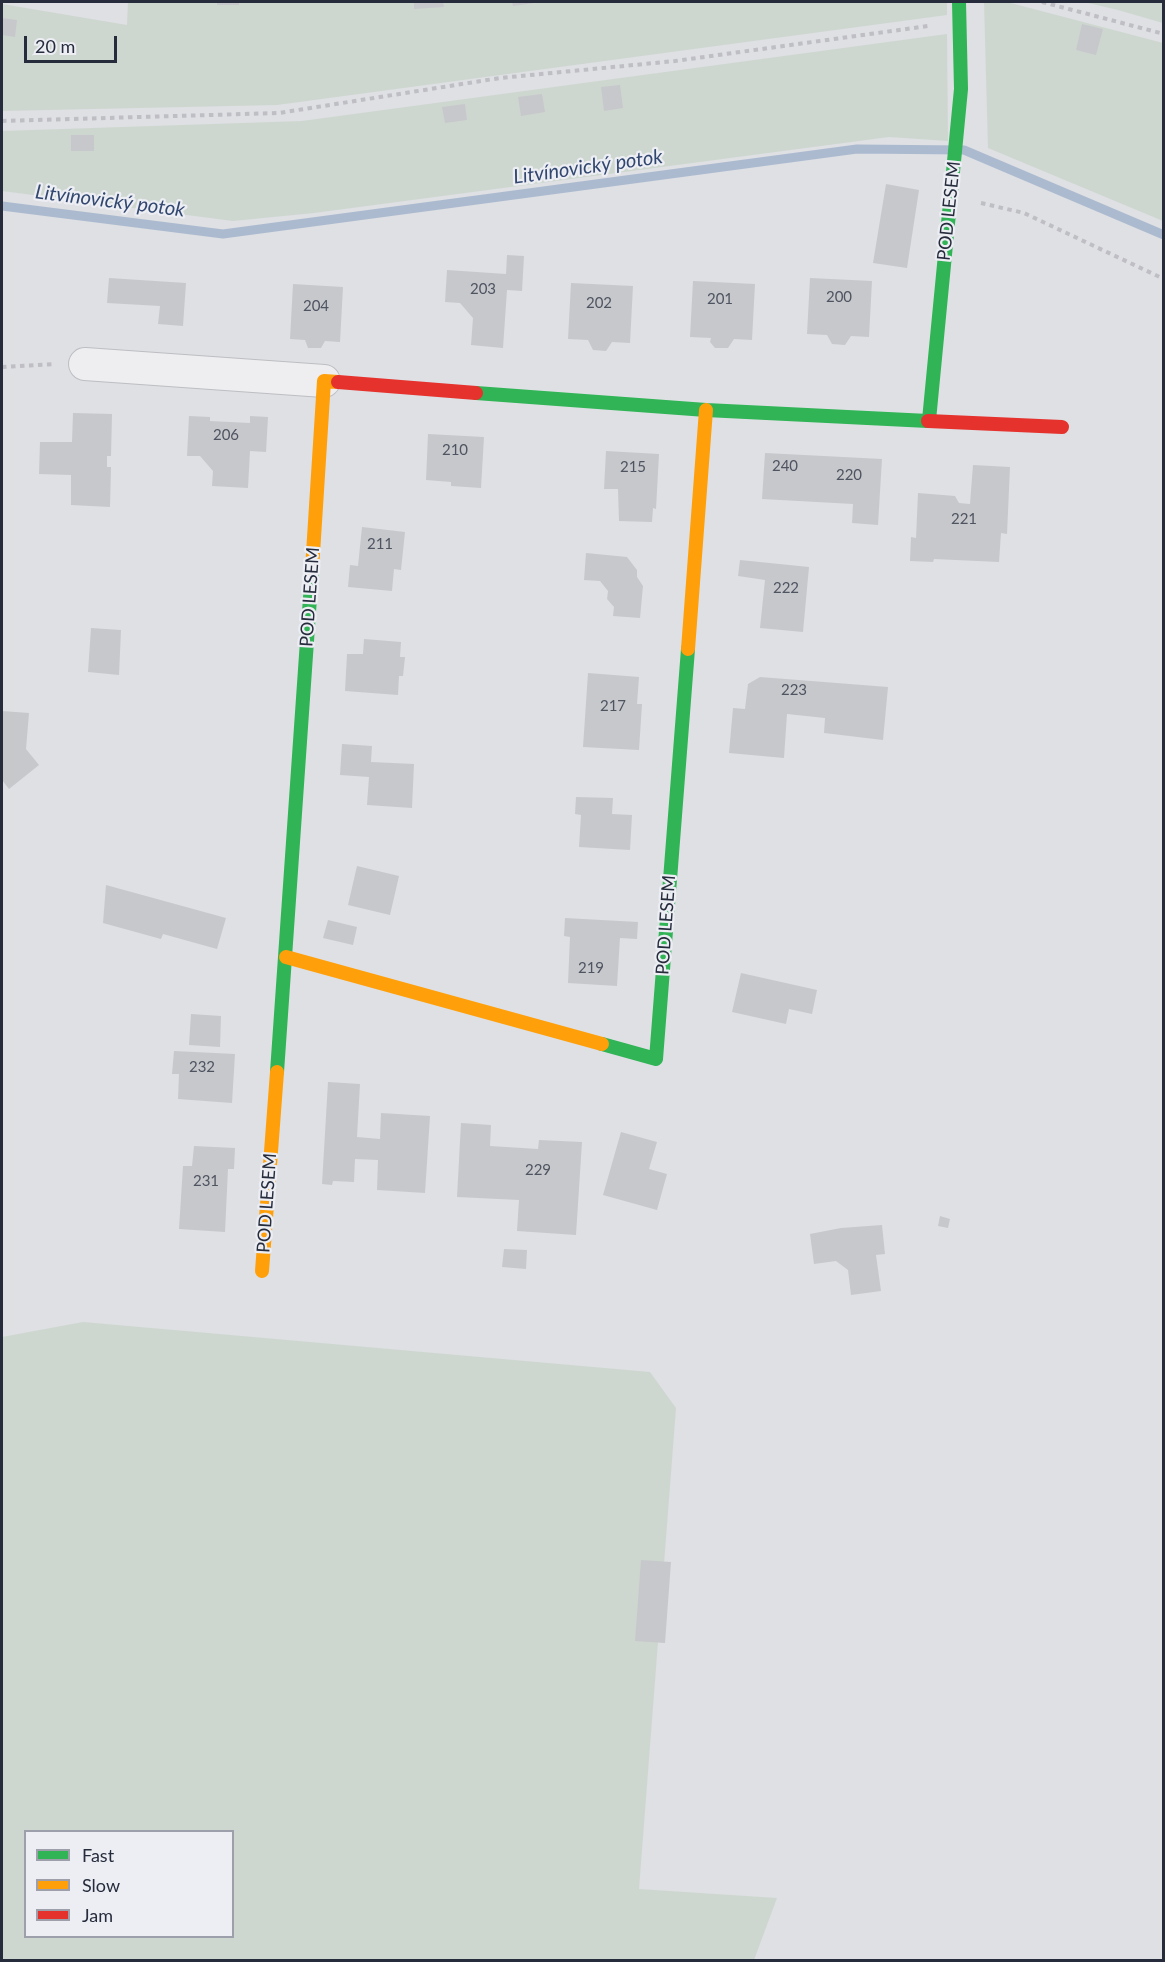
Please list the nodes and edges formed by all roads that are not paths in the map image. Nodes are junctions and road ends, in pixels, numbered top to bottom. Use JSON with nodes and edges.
{"nodes":[{"id":1,"x":959,"y":2,"type":"edge"},
{"id":2,"x":85,"y":364,"type":"road end"},
{"id":3,"x":324,"y":381,"type":"junction"},
{"id":4,"x":706,"y":410,"type":"junction"},
{"id":5,"x":929,"y":420,"type":"junction"},
{"id":6,"x":1062,"y":427,"type":"dead end"},
{"id":7,"x":286,"y":957,"type":"junction"},
{"id":8,"x":262,"y":1271,"type":"dead end"}],
"edges":[{"from":1,"to":5,"type":"street","name":"POD LESEM"},
{"from":2,"to":3,"type":"street"},
{"from":3,"to":4,"type":"street"},
{"from":3,"to":7,"type":"street","name":"POD LESEM"},
{"from":4,"to":5,"type":"street"},
{"from":4,"to":7,"type":"street","name":"POD LESEM"},
{"from":5,"to":6,"type":"street"},
{"from":7,"to":8,"type":"street","name":"POD LESEM"}]}
